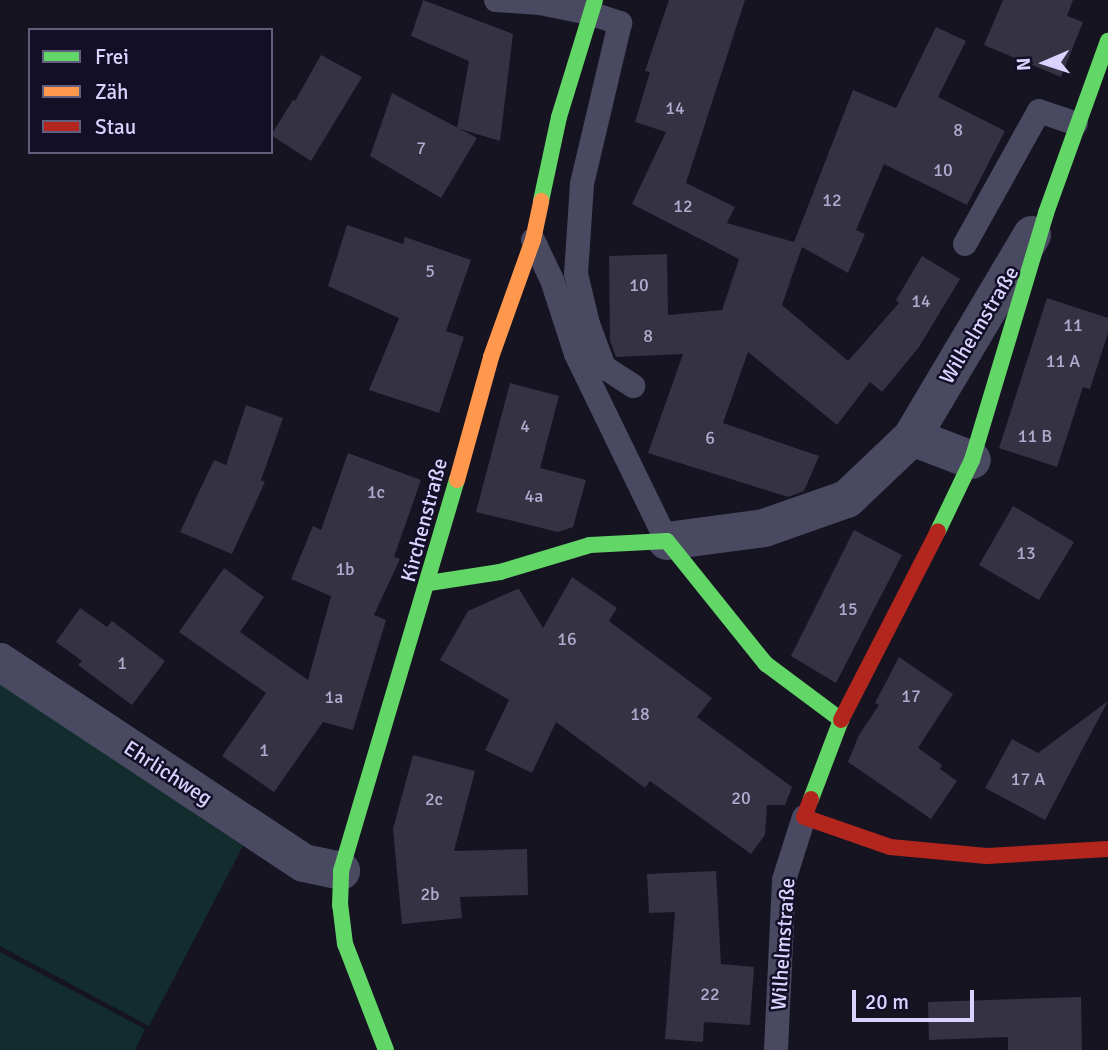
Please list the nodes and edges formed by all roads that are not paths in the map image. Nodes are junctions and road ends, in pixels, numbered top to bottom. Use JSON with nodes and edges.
{"nodes":[{"id":1,"x":496,"y":0,"type":"edge"},
{"id":2,"x":592,"y":6,"type":"edge"},
{"id":3,"x":1108,"y":41,"type":"edge"},
{"id":4,"x":1076,"y":124,"type":"junction"},
{"id":5,"x":1045,"y":213,"type":"junction"},
{"id":6,"x":533,"y":240,"type":"junction"},
{"id":7,"x":965,"y":244,"type":"dead end"},
{"id":8,"x":633,"y":387,"type":"dead end"},
{"id":9,"x":912,"y":437,"type":"junction"},
{"id":10,"x":972,"y":460,"type":"junction"},
{"id":11,"x":667,"y":541,"type":"junction"},
{"id":12,"x":429,"y":583,"type":"junction"},
{"id":13,"x":0,"y":662,"type":"edge"},
{"id":14,"x":841,"y":720,"type":"junction"},
{"id":15,"x":804,"y":817,"type":"junction"},
{"id":16,"x":1108,"y":849,"type":"edge"},
{"id":17,"x":341,"y":871,"type":"junction"},
{"id":18,"x":386,"y":1050,"type":"edge"},
{"id":19,"x":776,"y":1050,"type":"edge"}],
"edges":[{"from":1,"to":2,"type":"lane"},
{"from":2,"to":6,"type":"street","name":"Kirchenstraße"},
{"from":2,"to":8,"type":"lane"},
{"from":3,"to":4,"type":"street","name":"Wilhelmstraße"},
{"from":4,"to":5,"type":"street","name":"Wilhelmstraße"},
{"from":4,"to":7,"type":"lane"},
{"from":5,"to":9,"type":"street","name":"Wilhelmstraße"},
{"from":5,"to":10,"type":"street","name":"Wilhelmstraße"},
{"from":6,"to":11,"type":"lane"},
{"from":6,"to":12,"type":"street","name":"Kirchenstraße"},
{"from":9,"to":10,"type":"street"},
{"from":9,"to":11,"type":"street","name":"Wilhelmstraße"},
{"from":10,"to":14,"type":"street","name":"Wilhelmstraße"},
{"from":11,"to":12,"type":"street","name":"Wilhelmstraße"},
{"from":11,"to":14,"type":"street"},
{"from":12,"to":17,"type":"street","name":"Kirchenstraße"},
{"from":13,"to":17,"type":"street","name":"Ehrlichweg"},
{"from":14,"to":15,"type":"street","name":"Wilhelmstraße"},
{"from":15,"to":16,"type":"street"},
{"from":15,"to":19,"type":"lane","name":"Wilhelmstraße"},
{"from":17,"to":18,"type":"street","name":"Kirchenstraße"}]}
